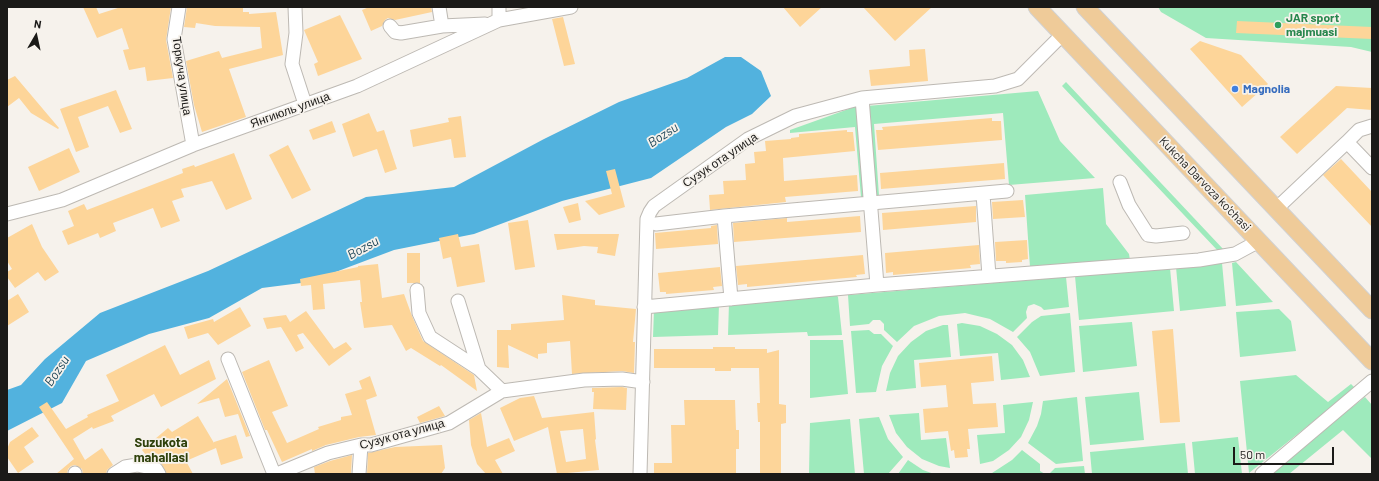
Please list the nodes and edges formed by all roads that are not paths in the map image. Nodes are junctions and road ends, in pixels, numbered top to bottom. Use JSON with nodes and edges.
{"nodes":[{"id":1,"x":178,"y":7,"type":"edge"},
{"id":2,"x":295,"y":7,"type":"edge"},
{"id":3,"x":440,"y":7,"type":"edge"},
{"id":4,"x":571,"y":7,"type":"edge"},
{"id":5,"x":1037,"y":7,"type":"edge"},
{"id":6,"x":1085,"y":7,"type":"edge"},
{"id":7,"x":496,"y":17,"type":"edge"},
{"id":8,"x":390,"y":26,"type":"dead end"},
{"id":9,"x":442,"y":26,"type":"junction"},
{"id":10,"x":1063,"y":34,"type":"junction"},
{"id":11,"x":862,"y":98,"type":"junction"},
{"id":12,"x":305,"y":104,"type":"junction"},
{"id":13,"x":1372,"y":126,"type":"edge"},
{"id":14,"x":1347,"y":142,"type":"junction"},
{"id":15,"x":193,"y":144,"type":"junction"},
{"id":16,"x":1372,"y":168,"type":"edge"},
{"id":17,"x":1120,"y":182,"type":"dead end"},
{"id":18,"x":1007,"y":191,"type":"dead end"},
{"id":19,"x":983,"y":194,"type":"junction"},
{"id":20,"x":870,"y":203,"type":"junction"},
{"id":21,"x":1276,"y":209,"type":"junction"},
{"id":22,"x":7,"y":214,"type":"edge"},
{"id":23,"x":724,"y":216,"type":"junction"},
{"id":24,"x":656,"y":224,"type":"dead end"},
{"id":25,"x":1184,"y":233,"type":"dead end"},
{"id":26,"x":1259,"y":241,"type":"junction"},
{"id":27,"x":988,"y":276,"type":"junction"},
{"id":28,"x":877,"y":285,"type":"junction"},
{"id":29,"x":417,"y":290,"type":"dead end"},
{"id":30,"x":731,"y":299,"type":"junction"},
{"id":31,"x":458,"y":301,"type":"dead end"},
{"id":32,"x":644,"y":307,"type":"junction"},
{"id":33,"x":1372,"y":310,"type":"edge"},
{"id":34,"x":228,"y":359,"type":"dead end"},
{"id":35,"x":1372,"y":361,"type":"edge"},
{"id":36,"x":479,"y":369,"type":"junction"},
{"id":37,"x":1372,"y":381,"type":"edge"},
{"id":38,"x":643,"y":382,"type":"junction"},
{"id":39,"x":502,"y":391,"type":"junction"},
{"id":40,"x":361,"y":445,"type":"junction"},
{"id":41,"x":114,"y":474,"type":"edge"},
{"id":42,"x":159,"y":474,"type":"edge"},
{"id":43,"x":275,"y":474,"type":"edge"},
{"id":44,"x":359,"y":474,"type":"edge"},
{"id":45,"x":640,"y":474,"type":"edge"},
{"id":46,"x":1262,"y":474,"type":"edge"}],
"edges":[{"from":1,"to":15,"type":"street","name":"Торкуча улица"},
{"from":2,"to":12,"type":"street"},
{"from":3,"to":9,"type":"street"},
{"from":4,"to":7,"type":"street","name":"Янгиюль улица"},
{"from":5,"to":10,"type":"main road","name":"Kukcha Darvoza ko'chasi"},
{"from":6,"to":21,"type":"main road"},
{"from":7,"to":9,"type":"street"},
{"from":7,"to":12,"type":"street","name":"Янгиюль улица"},
{"from":8,"to":9,"type":"street"},
{"from":10,"to":11,"type":"street","name":"Сузук ота улица"},
{"from":10,"to":26,"type":"main road","name":"Kukcha Darvoza ko'chasi"},
{"from":11,"to":20,"type":"street"},
{"from":11,"to":32,"type":"street","name":"Сузук ота улица"},
{"from":12,"to":15,"type":"street","name":"Янгиюль улица"},
{"from":13,"to":14,"type":"street"},
{"from":14,"to":16,"type":"street"},
{"from":14,"to":21,"type":"street"},
{"from":15,"to":22,"type":"street","name":"Янгиюль улица"},
{"from":17,"to":25,"type":"street"},
{"from":18,"to":19,"type":"street"},
{"from":19,"to":20,"type":"street"},
{"from":19,"to":27,"type":"street"},
{"from":20,"to":23,"type":"street"},
{"from":20,"to":28,"type":"street"},
{"from":21,"to":33,"type":"main road"},
{"from":23,"to":24,"type":"street"},
{"from":23,"to":30,"type":"street"},
{"from":26,"to":27,"type":"street"},
{"from":26,"to":35,"type":"main road","name":"Kukcha Darvoza ko'chasi"},
{"from":27,"to":28,"type":"street"},
{"from":28,"to":30,"type":"street"},
{"from":29,"to":36,"type":"street"},
{"from":30,"to":32,"type":"street"},
{"from":31,"to":36,"type":"street"},
{"from":32,"to":38,"type":"street","name":"Сузук ота улица"},
{"from":34,"to":43,"type":"street"},
{"from":36,"to":39,"type":"street"},
{"from":37,"to":46,"type":"street"},
{"from":38,"to":39,"type":"street","name":"Сузук ота улица"},
{"from":38,"to":45,"type":"street","name":"Сузук ота улица"},
{"from":39,"to":40,"type":"street","name":"Сузук ота улица"},
{"from":40,"to":43,"type":"street","name":"Сузук ота улица"},
{"from":40,"to":44,"type":"street"},
{"from":41,"to":42,"type":"street"}]}
